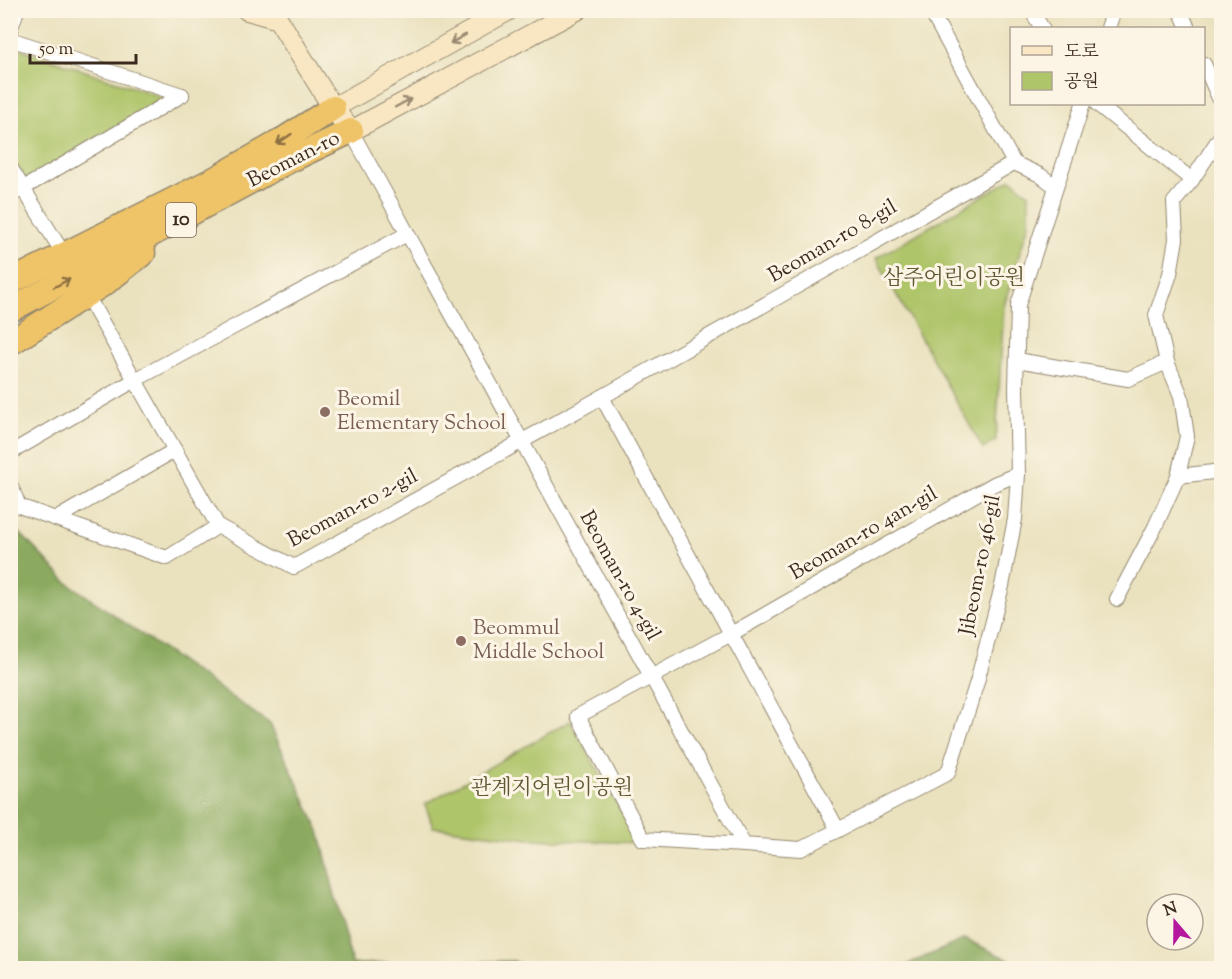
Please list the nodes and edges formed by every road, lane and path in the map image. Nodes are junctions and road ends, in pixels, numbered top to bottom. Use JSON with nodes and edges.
{"nodes":[{"id":1,"x":16,"y":10,"type":"edge"},
{"id":2,"x":247,"y":10,"type":"edge"},
{"id":3,"x":509,"y":10,"type":"edge"},
{"id":4,"x":577,"y":10,"type":"edge"},
{"id":5,"x":930,"y":10,"type":"edge"},
{"id":6,"x":1031,"y":10,"type":"edge"},
{"id":7,"x":1114,"y":10,"type":"edge"},
{"id":8,"x":1180,"y":10,"type":"edge"},
{"id":9,"x":279,"y":15,"type":"edge"},
{"id":10,"x":1041,"y":27,"type":"edge"},
{"id":11,"x":1108,"y":27,"type":"edge"},
{"id":12,"x":1188,"y":27,"type":"edge"},
{"id":13,"x":10,"y":32,"type":"edge"},
{"id":14,"x":10,"y":39,"type":"edge"},
{"id":15,"x":1205,"y":69,"type":"edge"},
{"id":16,"x":1083,"y":105,"type":"edge"},
{"id":17,"x":1098,"y":105,"type":"edge"},
{"id":18,"x":1221,"y":105,"type":"edge"},
{"id":19,"x":333,"y":108,"type":"junction"},
{"id":20,"x":351,"y":131,"type":"junction"},
{"id":21,"x":1221,"y":134,"type":"edge"},
{"id":22,"x":1014,"y":163,"type":"junction"},
{"id":23,"x":10,"y":167,"type":"edge"},
{"id":24,"x":215,"y":179,"type":"junction"},
{"id":25,"x":1192,"y":180,"type":"junction"},
{"id":26,"x":1055,"y":186,"type":"junction"},
{"id":27,"x":17,"y":192,"type":"edge"},
{"id":28,"x":201,"y":209,"type":"junction"},
{"id":29,"x":407,"y":234,"type":"junction"},
{"id":30,"x":58,"y":245,"type":"junction"},
{"id":31,"x":10,"y":267,"type":"edge"},
{"id":32,"x":10,"y":282,"type":"edge"},
{"id":33,"x":86,"y":294,"type":"junction"},
{"id":34,"x":10,"y":310,"type":"edge"},
{"id":35,"x":10,"y":342,"type":"edge"},
{"id":36,"x":1017,"y":360,"type":"junction"},
{"id":37,"x":1167,"y":362,"type":"junction"},
{"id":38,"x":135,"y":380,"type":"junction"},
{"id":39,"x":602,"y":397,"type":"junction"},
{"id":40,"x":521,"y":442,"type":"junction"},
{"id":41,"x":175,"y":450,"type":"junction"},
{"id":42,"x":10,"y":453,"type":"edge"},
{"id":43,"x":1221,"y":471,"type":"edge"},
{"id":44,"x":1018,"y":474,"type":"junction"},
{"id":45,"x":1178,"y":476,"type":"junction"},
{"id":46,"x":10,"y":484,"type":"edge"},
{"id":47,"x":56,"y":519,"type":"junction"},
{"id":48,"x":218,"y":526,"type":"junction"},
{"id":49,"x":1117,"y":599,"type":"dead end"},
{"id":50,"x":731,"y":634,"type":"junction"},
{"id":51,"x":651,"y":677,"type":"junction"},
{"id":52,"x":838,"y":830,"type":"junction"},
{"id":53,"x":744,"y":845,"type":"junction"}],
"edges":[{"from":1,"to":13,"type":"street"},
{"from":2,"to":9,"type":"main road"},
{"from":3,"to":19,"type":"main road","name":"Beoman-ro","number":"10","one_way":true},
{"from":20,"to":4,"type":"main road","name":"Beoman-ro","number":"10","one_way":true},
{"from":5,"to":22,"type":"street"},
{"from":6,"to":10,"type":"street"},
{"from":7,"to":11,"type":"street"},
{"from":8,"to":12,"type":"street"},
{"from":9,"to":19,"type":"main road"},
{"from":14,"to":27,"type":"street"},
{"from":15,"to":18,"type":"street"},
{"from":16,"to":26,"type":"street","name":"Jibeom-ro 46-gil"},
{"from":17,"to":25,"type":"street"},
{"from":19,"to":20,"type":"main road"},
{"from":19,"to":24,"type":"highway","name":"Beoman-ro","number":"10","one_way":true},
{"from":20,"to":28,"type":"highway","name":"Beoman-ro","number":"10"},
{"from":20,"to":29,"type":"street","name":"Beoman-ro 4-gil"},
{"from":21,"to":25,"type":"street"},
{"from":22,"to":26,"type":"street"},
{"from":22,"to":39,"type":"street","name":"Beoman-ro 8-gil"},
{"from":23,"to":27,"type":"street"},
{"from":24,"to":30,"type":"highway"},
{"from":24,"to":32,"type":"highway","name":"Beoman-ro","number":"10"},
{"from":25,"to":37,"type":"street"},
{"from":26,"to":36,"type":"street","name":"Jibeom-ro 46-gil"},
{"from":27,"to":30,"type":"street"},
{"from":28,"to":33,"type":"highway"},
{"from":34,"to":28,"type":"highway","name":"Beoman-ro","number":"10","one_way":true},
{"from":29,"to":38,"type":"street"},
{"from":29,"to":40,"type":"street","name":"Beoman-ro 4-gil"},
{"from":30,"to":31,"type":"highway"},
{"from":33,"to":35,"type":"highway"},
{"from":33,"to":38,"type":"street"},
{"from":36,"to":37,"type":"street"},
{"from":36,"to":44,"type":"street","name":"Jibeom-ro 46-gil"},
{"from":37,"to":45,"type":"street"},
{"from":38,"to":41,"type":"street"},
{"from":38,"to":42,"type":"street"},
{"from":39,"to":40,"type":"street","name":"Beoman-ro 8-gil"},
{"from":39,"to":50,"type":"street"},
{"from":40,"to":48,"type":"street","name":"Beoman-ro 2-gil"},
{"from":40,"to":51,"type":"street","name":"Beoman-ro 4-gil"},
{"from":41,"to":47,"type":"street"},
{"from":41,"to":48,"type":"street"},
{"from":43,"to":45,"type":"street"},
{"from":44,"to":50,"type":"street","name":"Beoman-ro 4an-gil"},
{"from":44,"to":52,"type":"street","name":"Jibeom-ro 46-gil"},
{"from":45,"to":49,"type":"street"},
{"from":46,"to":47,"type":"street"},
{"from":47,"to":48,"type":"street"},
{"from":50,"to":51,"type":"street","name":"Beoman-ro 4an-gil"},
{"from":50,"to":52,"type":"street"},
{"from":51,"to":53,"type":"street","name":"Beoman-ro 4-gil"},
{"from":51,"to":53,"type":"street","name":"Beoman-ro 4an-gil"},
{"from":52,"to":53,"type":"street"}]}
